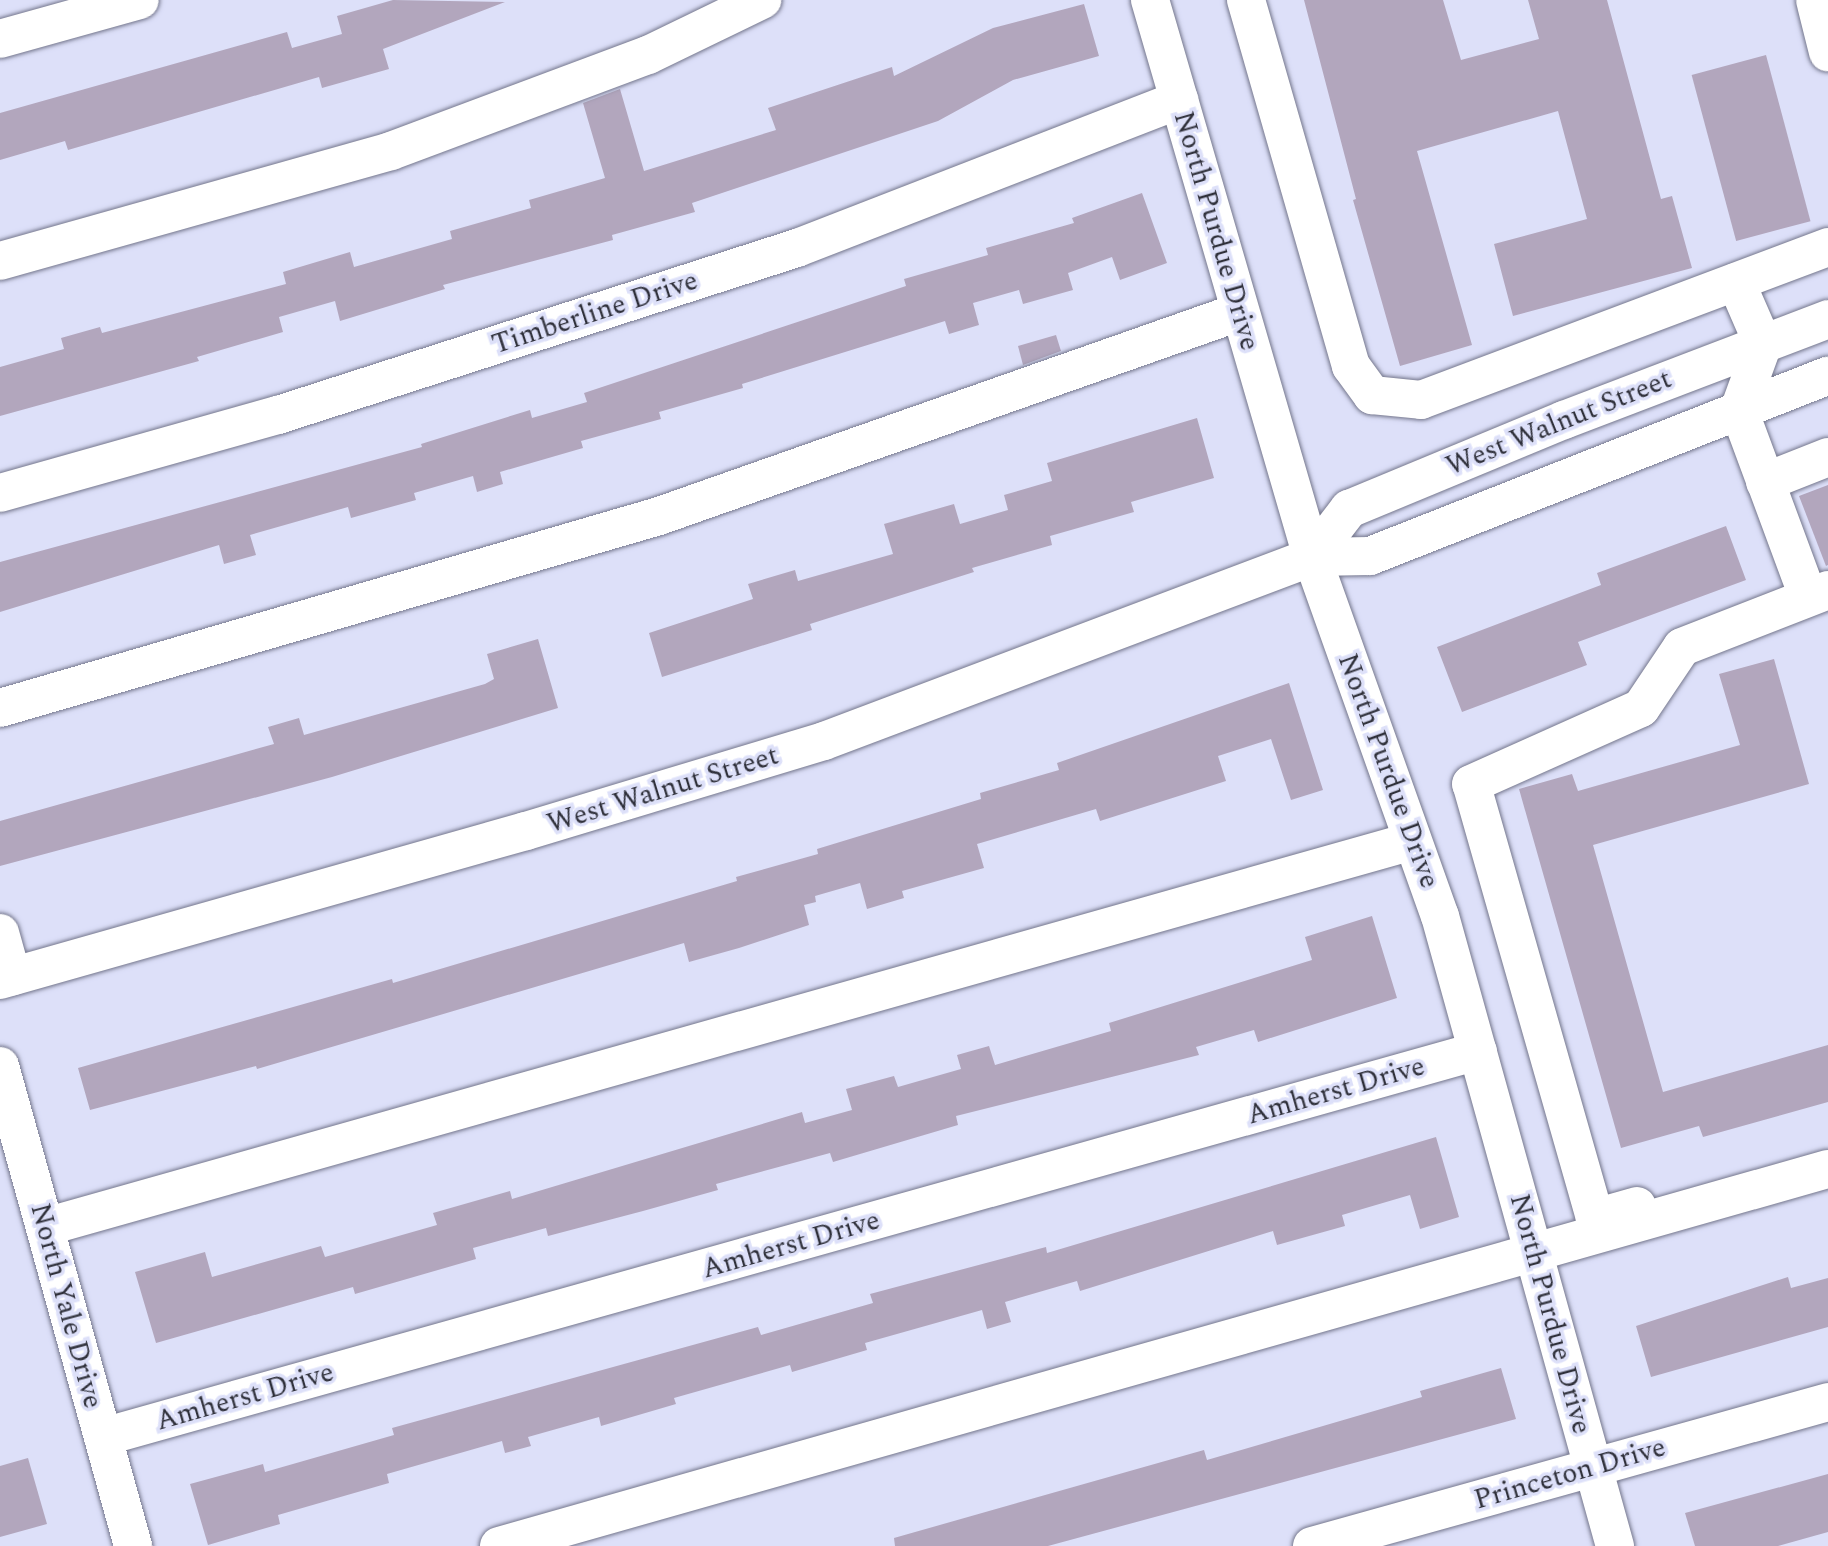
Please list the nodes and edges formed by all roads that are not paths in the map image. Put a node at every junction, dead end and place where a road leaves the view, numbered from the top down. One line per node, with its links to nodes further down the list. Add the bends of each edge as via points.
1 (140, 0): 6 (street)
2 (762, 0): 10 (street, via 648,55 391,151)
3 (1150, 0): 8 (street, North Purdue Drive)
4 (1246, 0): 11 (street, via 1351,366 1372,395 1421,400)
5 (1815, 0): 7 (street)
6 (0, 40)
7 (1828, 52)
8 (1179, 100): 12 (street, North Purdue Drive); 19 (street, Timberline Drive, via 797,248 278,415)
9 (1828, 247): 11 (street)
10 (0, 261)
11 (1737, 282): 14 (street)
12 (1239, 312): 20 (street, North Purdue Drive); 22 (street, via 659,516)
13 (1828, 319): 14 (street, West Walnut Street)
14 (1763, 344): 16 (street); 20 (street, West Walnut Street, via 1349,509)
15 (1828, 376): 16 (street, West Walnut Street)
16 (1739, 410): 18 (street); 20 (street, West Walnut Street, via 1370,556)
17 (1828, 457): 18 (street)
18 (1765, 482): 21 (street)
19 (0, 493)
20 (1312, 557): 23 (street, North Purdue Drive); 25 (street, West Walnut Street, via 824,741 526,831)
21 (1818, 593): 28 (street, via 1682,647 1641,708 1471,784 1595,1218)
22 (0, 708)
23 (1413, 841): 26 (street, North Purdue Drive, via 1440,916); 30 (street)
24 (0, 933): 25 (street)
25 (6, 978)
26 (1478, 1051): 31 (street, North Purdue Drive); 33 (street, Amherst Drive)
27 (0, 1066): 30 (street, North Yale Drive)
28 (1828, 1151)
29 (1828, 1169): 31 (street)
30 (44, 1227): 33 (street, North Yale Drive)
31 (1534, 1253): 34 (street, North Purdue Drive); 36 (street)
32 (1828, 1402): 34 (street, Princeton Drive)
33 (103, 1437): 35 (street, North Yale Drive)
34 (1592, 1468): 37 (street, Princeton Drive); 38 (street, North Purdue Drive)
35 (133, 1546)
36 (499, 1546)
37 (1312, 1546)
38 (1615, 1546)

